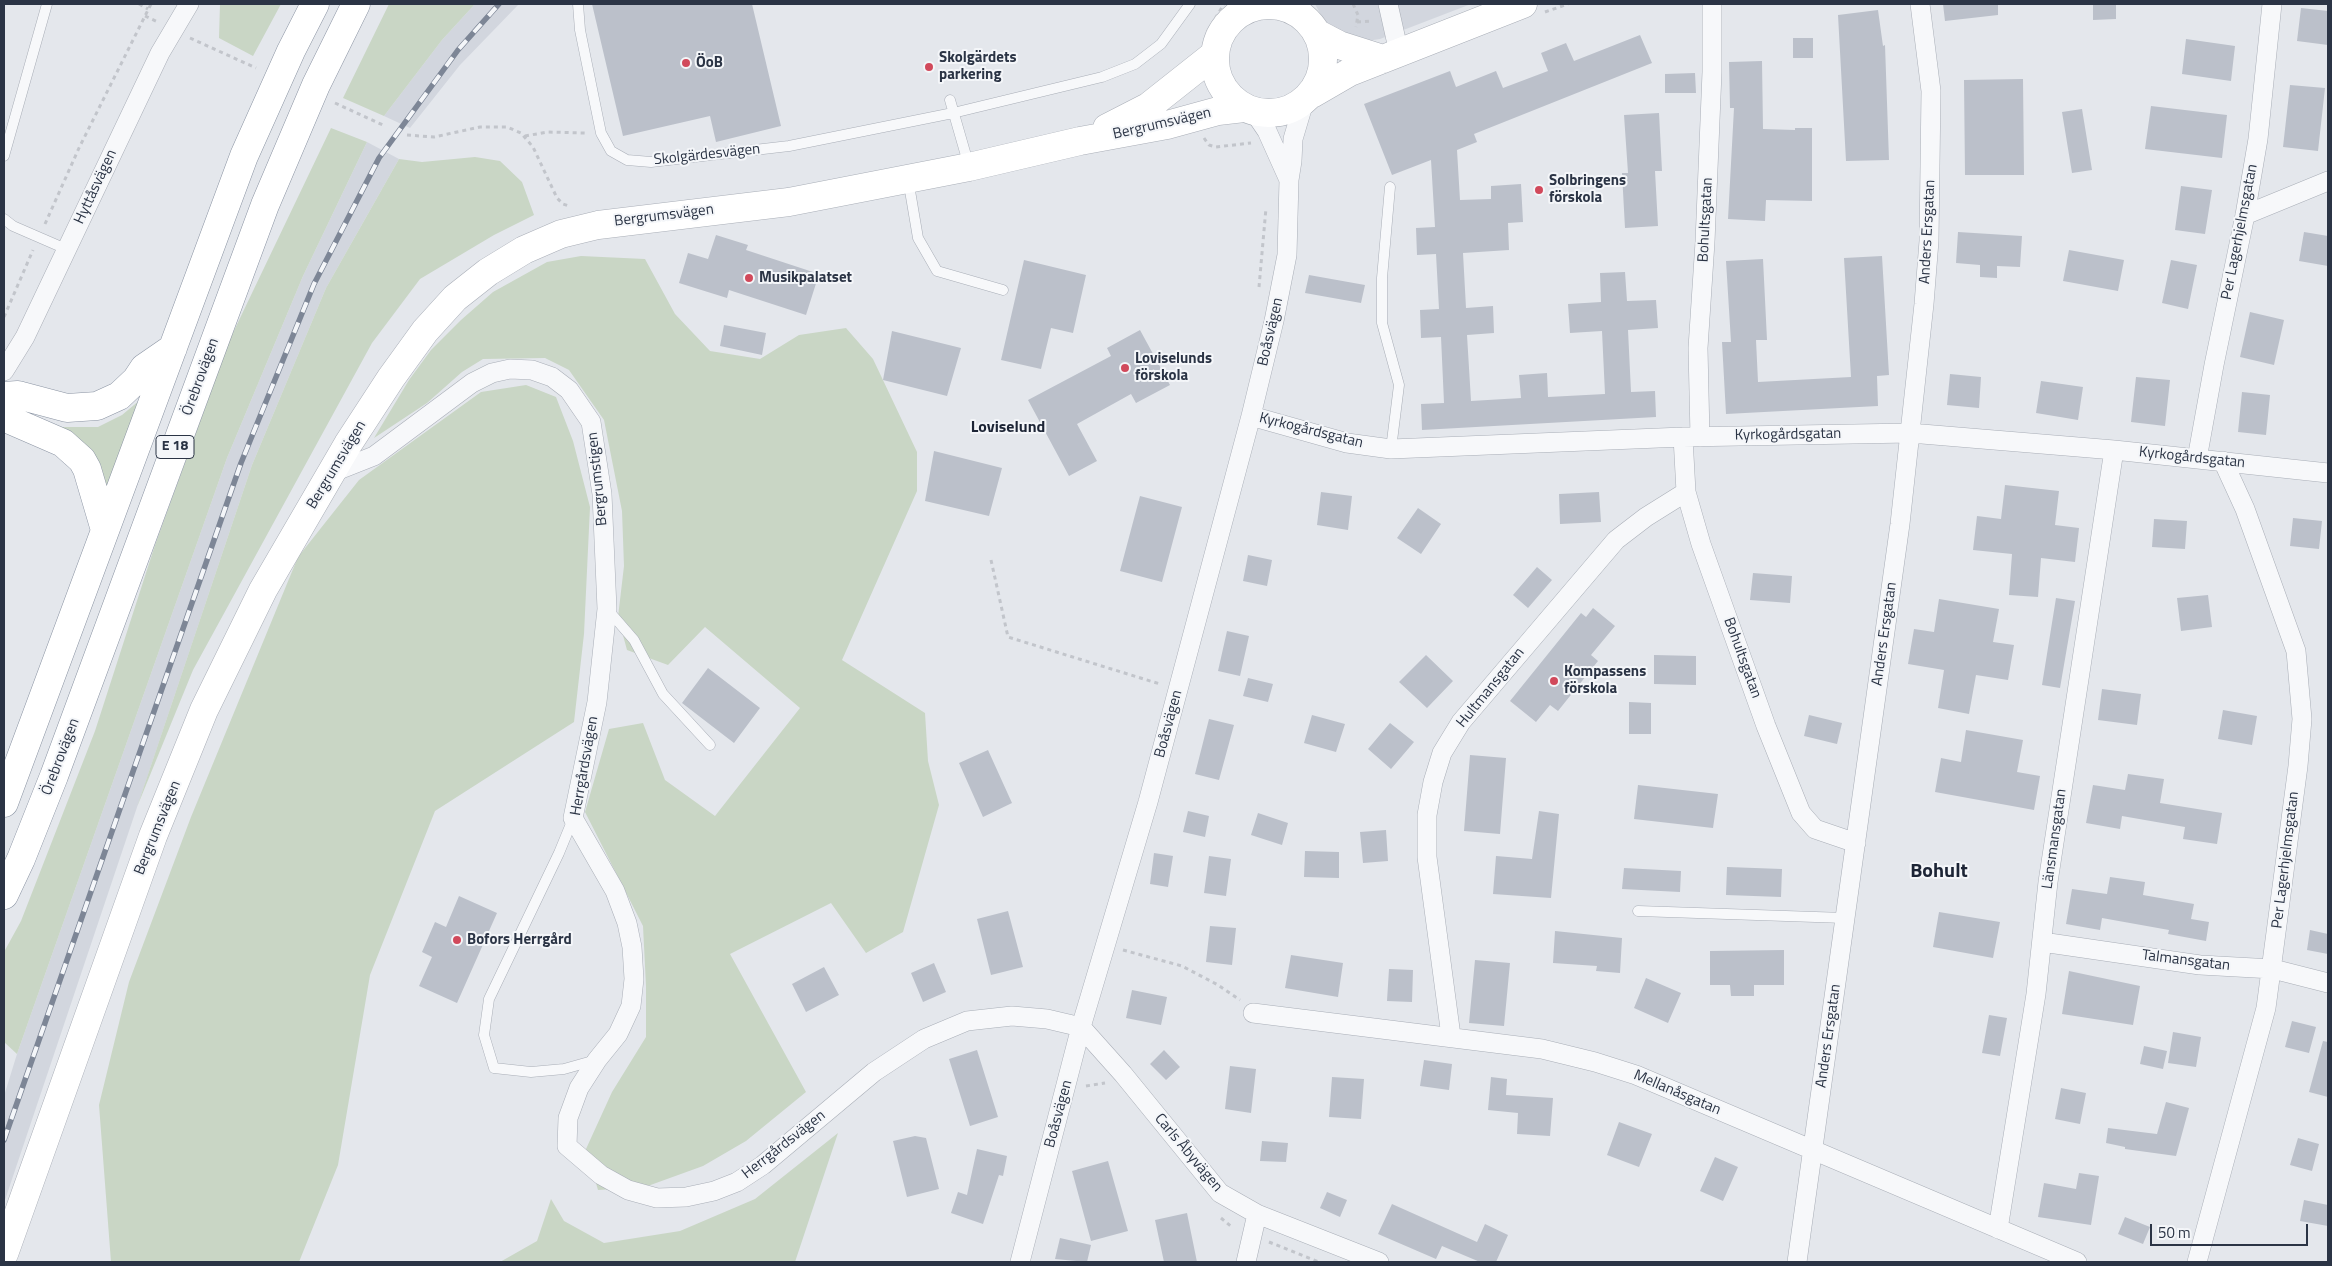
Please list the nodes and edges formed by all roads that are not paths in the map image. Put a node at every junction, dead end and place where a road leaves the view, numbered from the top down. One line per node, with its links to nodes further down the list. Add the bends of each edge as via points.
1 (47, 4): 21 (lane)
2 (189, 4): 29 (street, Hyttåsvägen, via 160,52)
3 (315, 4): 31 (main road, E 18, via 287,58 244,156)
4 (356, 4): 51 (main road, Örebrovägen / E 18, via 316,85 268,197 54,776)
5 (578, 4): 19 (lane, Skolgärdesvägen, via 580,30 601,133 611,150 627,160 651,162 789,146)
6 (1190, 4): 19 (lane, Skolgärdesvägen, via 1161,44 1135,64 1102,77)
7 (1388, 4): 15 (street)
8 (1524, 4): 15 (main road)
9 (1712, 4): 37 (street, Bohultsgatan, via 1708,166)
10 (1920, 4): 36 (street, Anders Ersgatan, via 1931,91 1929,241)
11 (2272, 4): 27 (street, Per Lagerhjelmsgatan, via 2258,139)
12 (1236, 7): 13 (main road, via 1285,7); 14 (main road, via 1221,34)
13 (1306, 18): 15 (main road, via 1339,45); 16 (main road, via 1323,49 1324,65 1318,85)
14 (1209, 46): 18 (main road, via 1221,86 1235,102); 20 (main road, Bergrumsvägen, via 1148,107)
15 (1391, 56): 16 (main road, via 1350,72)
16 (1308, 98): 18 (main road, via 1296,108 1279,113); 24 (street, Boåsvägen, via 1293,139)
17 (950, 100): 19 (lane)
18 (1249, 110): 20 (main road, Bergrumsvägen, via 1218,111 1167,126); 24 (street, Boåsvägen, via 1267,131)
19 (953, 112): 22 (lane)
20 (1080, 141): 22 (main road, Bergrumsvägen)
21 (4, 156)
22 (969, 167): 23 (main road, Bergrumsvägen)
23 (908, 178): 30 (lane, via 918,238 937,271); 43 (main road, Bergrumsvägen, via 790,202 598,225 561,234 524,250 455,298 425,331)
24 (1288, 180): 35 (street, Boåsvägen, via 1287,255)
25 (2328, 181): 27 (street)
26 (1390, 187): 38 (lane, via 1382,323 1399,385)
27 (2245, 216): 40 (street, Per Lagerhjelmsgatan)
28 (4, 219): 29 (lane)
29 (66, 249): 32 (street, Hyttåsvägen, via 25,336)
30 (1003, 290)
31 (172, 348): 33 (main road, via 144,368 119,396 97,406 67,408 18,395); 45 (main road, E 18)
32 (4, 371)
33 (4, 396)
34 (4, 413): 45 (main road, via 10,420 64,443 82,460)
35 (1251, 416): 38 (street, Kyrkogårdsgatan, via 1347,443); 58 (street, Boåsvägen, via 1148,802)
36 (1910, 433): 37 (street, Kyrkogårdsgatan); 39 (street, Kyrkogårdsgatan); 50 (street, Anders Ersgatan)
37 (1691, 437): 38 (street, Kyrkogårdsgatan); 44 (street, Bohultsgatan)
38 (1391, 449)
39 (2114, 450): 40 (street, Kyrkogårdsgatan); 54 (street, Länsmansgatan, via 2049,872)
40 (2197, 458): 41 (street, Kyrkogårdsgatan)
41 (2223, 461): 42 (street, Kyrkogårdsgatan); 55 (street, Per Lagerhjelmsgatan, via 2245,509 2283,611 2296,651 2300,687 2302,719 2298,766)
42 (2328, 472)
43 (331, 473): 46 (street, Bergrumstigen, via 374,456 472,383 492,373 510,369 532,370 552,377 569,390 591,422 602,494); 64 (main road, Bergrumsvägen, via 263,590 204,710 153,836)
44 (1686, 492): 50 (street, Bohultsgatan, via 1701,544 1766,726 1801,813 1815,829); 59 (street, Hultmansgatan, via 1616,540 1461,722 1442,753 1427,815 1427,857)
45 (105, 530): 48 (main road, E 18)
46 (607, 609): 47 (lane, via 634,640 663,694); 49 (street, Herrgårdsvägen, via 597,702)
47 (710, 745)
48 (4, 803)
49 (573, 818): 60 (street, Herrgårdsvägen, via 615,891 632,947 634,979 630,1006 618,1034); 60 (lane, via 560,853 489,999 484,1035 494,1068 531,1072 564,1069)
50 (1856, 843): 53 (street, Anders Ersgatan)
51 (4, 895)
52 (1638, 910): 53 (lane)
53 (1845, 918): 61 (street, Anders Ersgatan)
54 (2042, 942): 55 (street, Talmansgatan, via 2200,965); 63 (street, Länsmansgatan)
55 (2273, 969): 56 (street, Talmansgatan); 70 (street, Per Lagerhjelmsgatan, via 2266,1008)
56 (2328, 983)
57 (1253, 1014): 59 (street, Mellanåsgatan)
58 (1081, 1027): 60 (street, Herrgårdsvägen, via 1047,1019 1012,1016 967,1021 944,1029 874,1072 750,1173 714,1192 686,1197 657,1198 628,1190 601,1175 567,1146 568,1118 579,1088); 62 (street, Carls Åbyvägen, via 1220,1193); 65 (street, Boåsvägen)
59 (1451, 1036): 61 (street, Mellanåsgatan, via 1542,1049 1595,1062 1636,1075)
60 (596, 1060)
61 (1812, 1150): 63 (street, Mellanåsgatan); 68 (street, Anders Ersgatan)
62 (1256, 1214): 66 (street); 67 (street, Carls Åbyvägen)
63 (1998, 1229): 69 (street, Mellanåsgatan)
64 (4, 1254)
65 (1020, 1262)
66 (1246, 1262)
67 (1379, 1262)
68 (1796, 1262)
69 (2077, 1262)
70 (2197, 1262)

